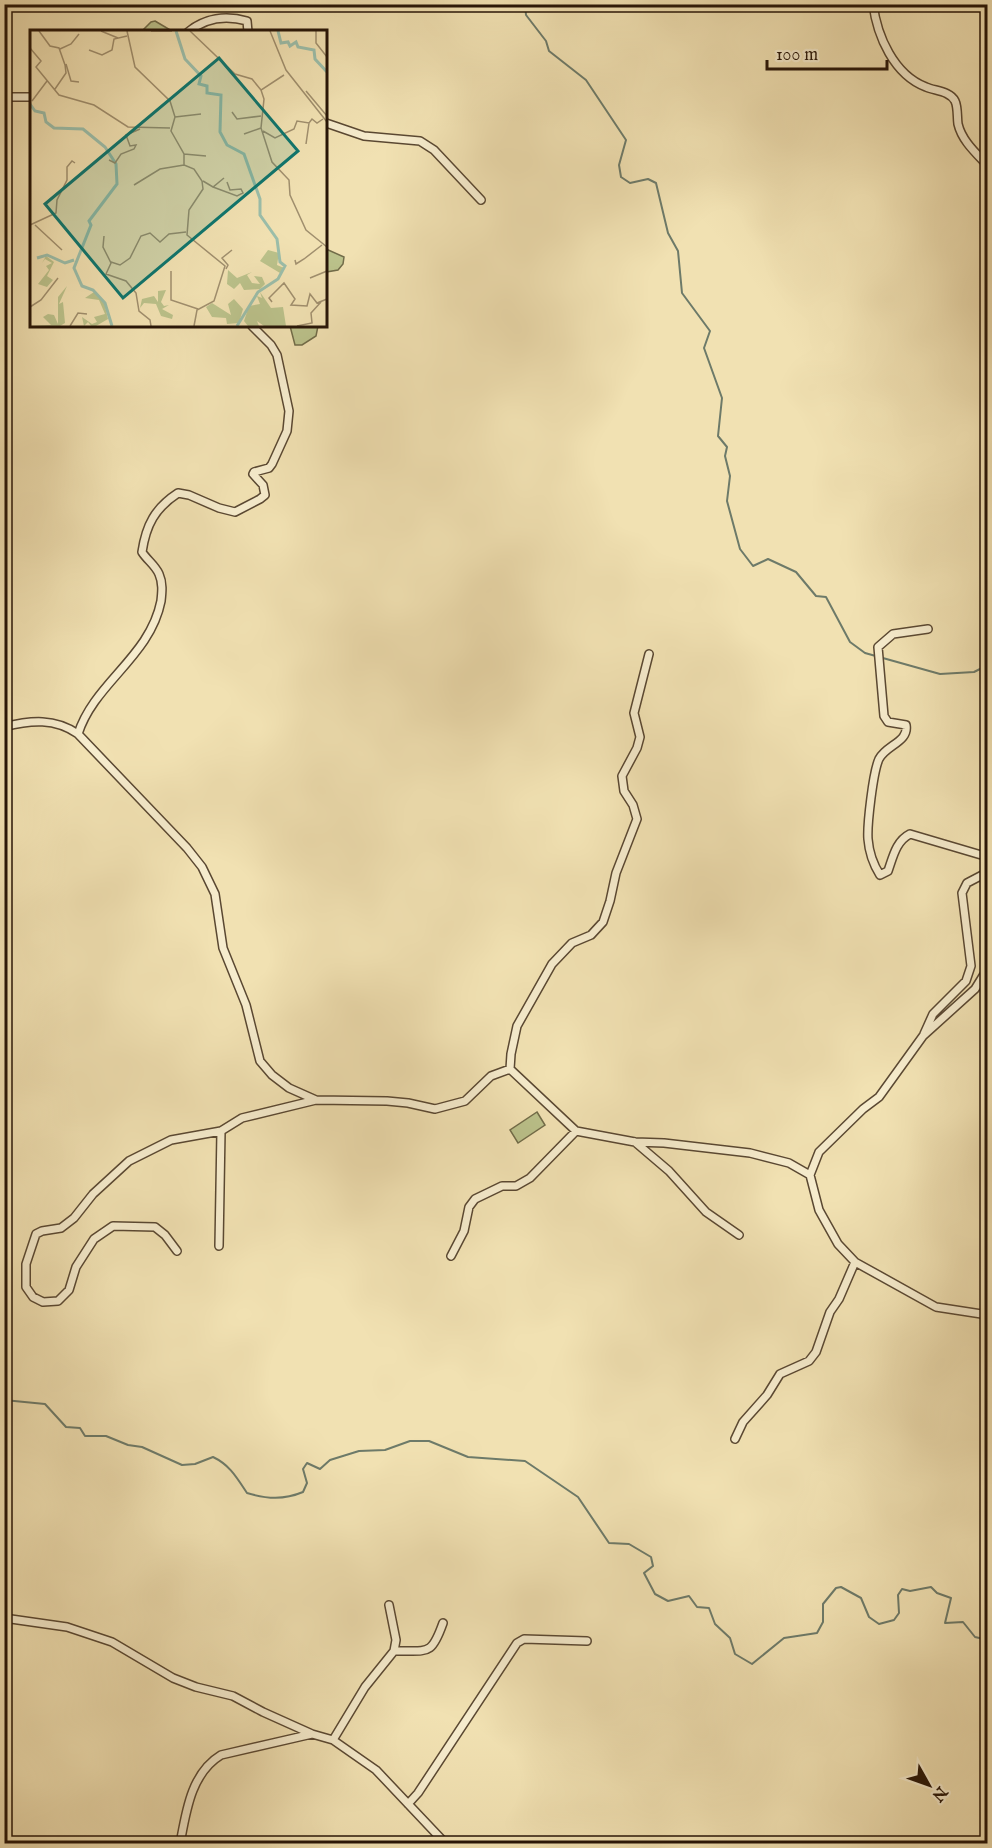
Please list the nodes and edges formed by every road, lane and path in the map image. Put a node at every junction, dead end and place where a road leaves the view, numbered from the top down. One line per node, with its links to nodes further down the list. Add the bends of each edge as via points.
1 (873, 4): 7 (street, via 875,26 891,56 910,78 954,100 959,127)
2 (191, 30): 3 (street, via 202,22 226,18 247,21)
3 (248, 30)
4 (4, 97): 5 (street)
5 (30, 97)
6 (327, 123): 8 (street, via 364,136 420,141 434,150)
7 (987, 166)
8 (481, 200)
9 (253, 327): 13 (street, via 277,356 289,411 287,431 272,464 253,474 264,485 265,495 235,512 178,493 152,517 141,552 160,576 163,590 158,617 135,656 83,719)
10 (928, 629): 14 (street, via 893,634 878,647 884,716 888,722 906,725 908,732 879,759 868,839 873,865 880,875 885,874 902,837 910,834)
11 (649, 654): 18 (street, via 634,713 640,737 622,776 637,819 616,873 603,922 591,935 572,942 552,964 517,1026)
12 (4, 727): 13 (street, via 43,721)
13 (78, 734): 19 (street, via 202,867 215,894 223,948 246,1005 260,1060 289,1088)
14 (987, 857)
15 (987, 873): 17 (street, via 966,883 962,893 971,966 966,981 933,1014)
16 (987, 968): 17 (street, via 975,989)
17 (923, 1036): 23 (street, via 879,1097 819,1152)
18 (510, 1069): 19 (street, via 492,1076 465,1101 435,1109 387,1101); 21 (street)
19 (316, 1100): 20 (street, via 242,1118)
20 (221, 1131): 25 (street); 26 (street, via 171,1140 129,1161 74,1218 61,1228 36,1234 26,1264 26,1287 33,1297 44,1302 58,1301 69,1290 76,1266 94,1239 113,1226 155,1227)
21 (576, 1131): 22 (street); 27 (street, via 530,1178 475,1199 468,1207 464,1231)
22 (635, 1143): 23 (street, via 750,1153 789,1163); 24 (street, via 669,1171 705,1212)
23 (810, 1175): 28 (street, via 819,1210 838,1244)
24 (739, 1235)
25 (219, 1246)
26 (177, 1251)
27 (451, 1256)
28 (855, 1262): 29 (street, via 936,1307); 30 (street, via 830,1312 816,1352 809,1361 780,1374 743,1422)
29 (987, 1316)
30 (735, 1439)
31 (389, 1605): 35 (street, via 396,1640)
32 (4, 1618): 36 (street, via 67,1627 112,1642 172,1678 233,1696)
33 (444, 1623): 35 (street, via 432,1648)
34 (587, 1641): 38 (street, via 524,1639 517,1643)
35 (394, 1651): 37 (street, via 365,1687)
36 (312, 1734): 37 (street); 39 (street, via 220,1755 209,1762 193,1790)
37 (333, 1740): 38 (street, via 376,1770)
38 (408, 1804): 40 (street)
39 (180, 1844)
40 (446, 1844)

